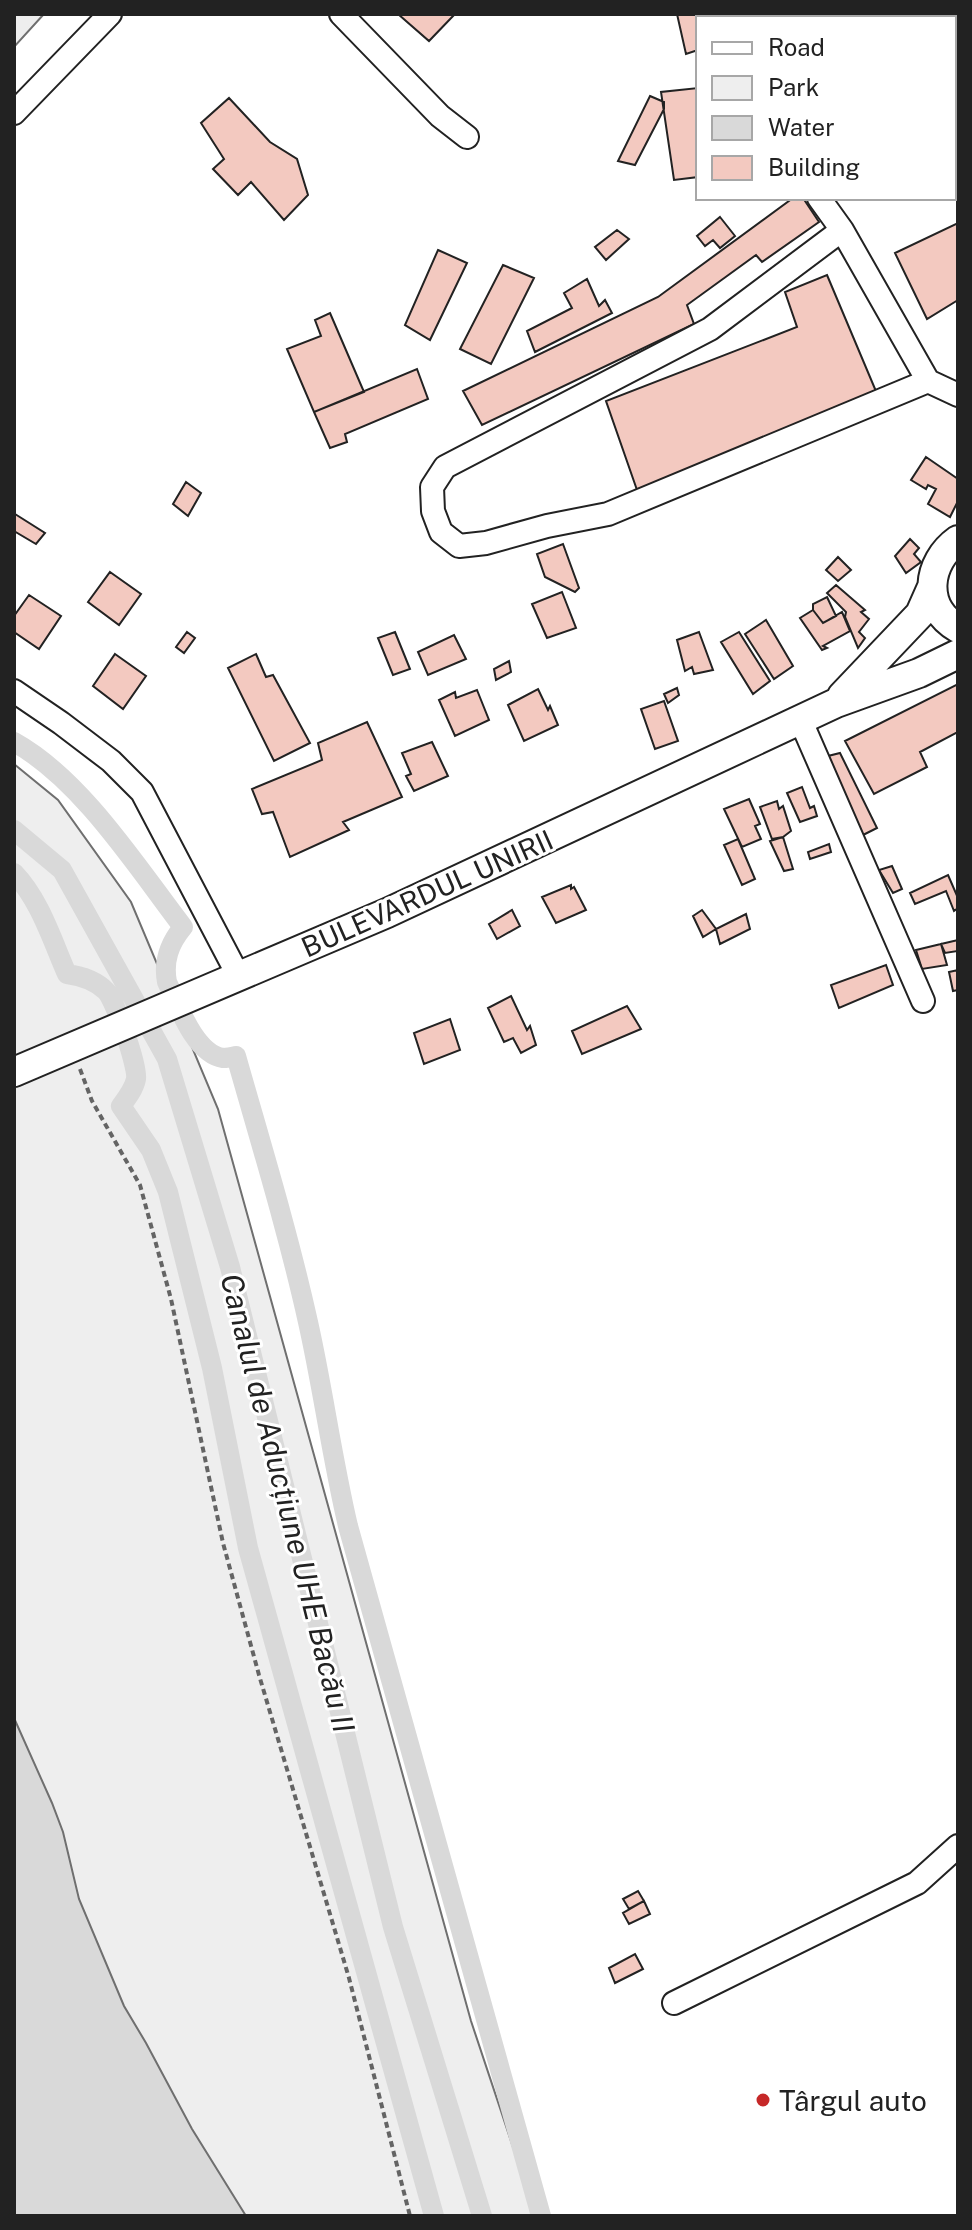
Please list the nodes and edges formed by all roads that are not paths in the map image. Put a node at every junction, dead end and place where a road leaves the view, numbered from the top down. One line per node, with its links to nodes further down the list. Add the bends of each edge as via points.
1 (110, 14): 3 (street)
2 (341, 14): 4 (street)
3 (14, 113)
4 (467, 137)
5 (820, 200): 6 (street)
6 (842, 230): 7 (street); 7 (street, via 710,329 445,467 432,487 441,532 459,546 608,514)
7 (928, 381): 8 (street)
8 (958, 395)
9 (958, 540): 10 (main road, BULEVARDUL UNIRII, via 939,559)
10 (932, 587): 11 (main road, via 942,615); 14 (main road, BULEVARDUL UNIRII, via 920,614)
11 (958, 628)
12 (958, 654): 14 (main road, BULEVARDUL UNIRII)
13 (14, 691): 16 (street, via 111,761 142,792)
14 (836, 703): 15 (main road, BULEVARDUL UNIRII)
15 (800, 719): 16 (main road, BULEVARDUL UNIRII); 17 (street)
16 (239, 977): 18 (main road, BULEVARDUL UNIRII)
17 (923, 1001)
18 (14, 1072)
19 (958, 1846): 20 (street, via 917,1883)
20 (674, 2003)

